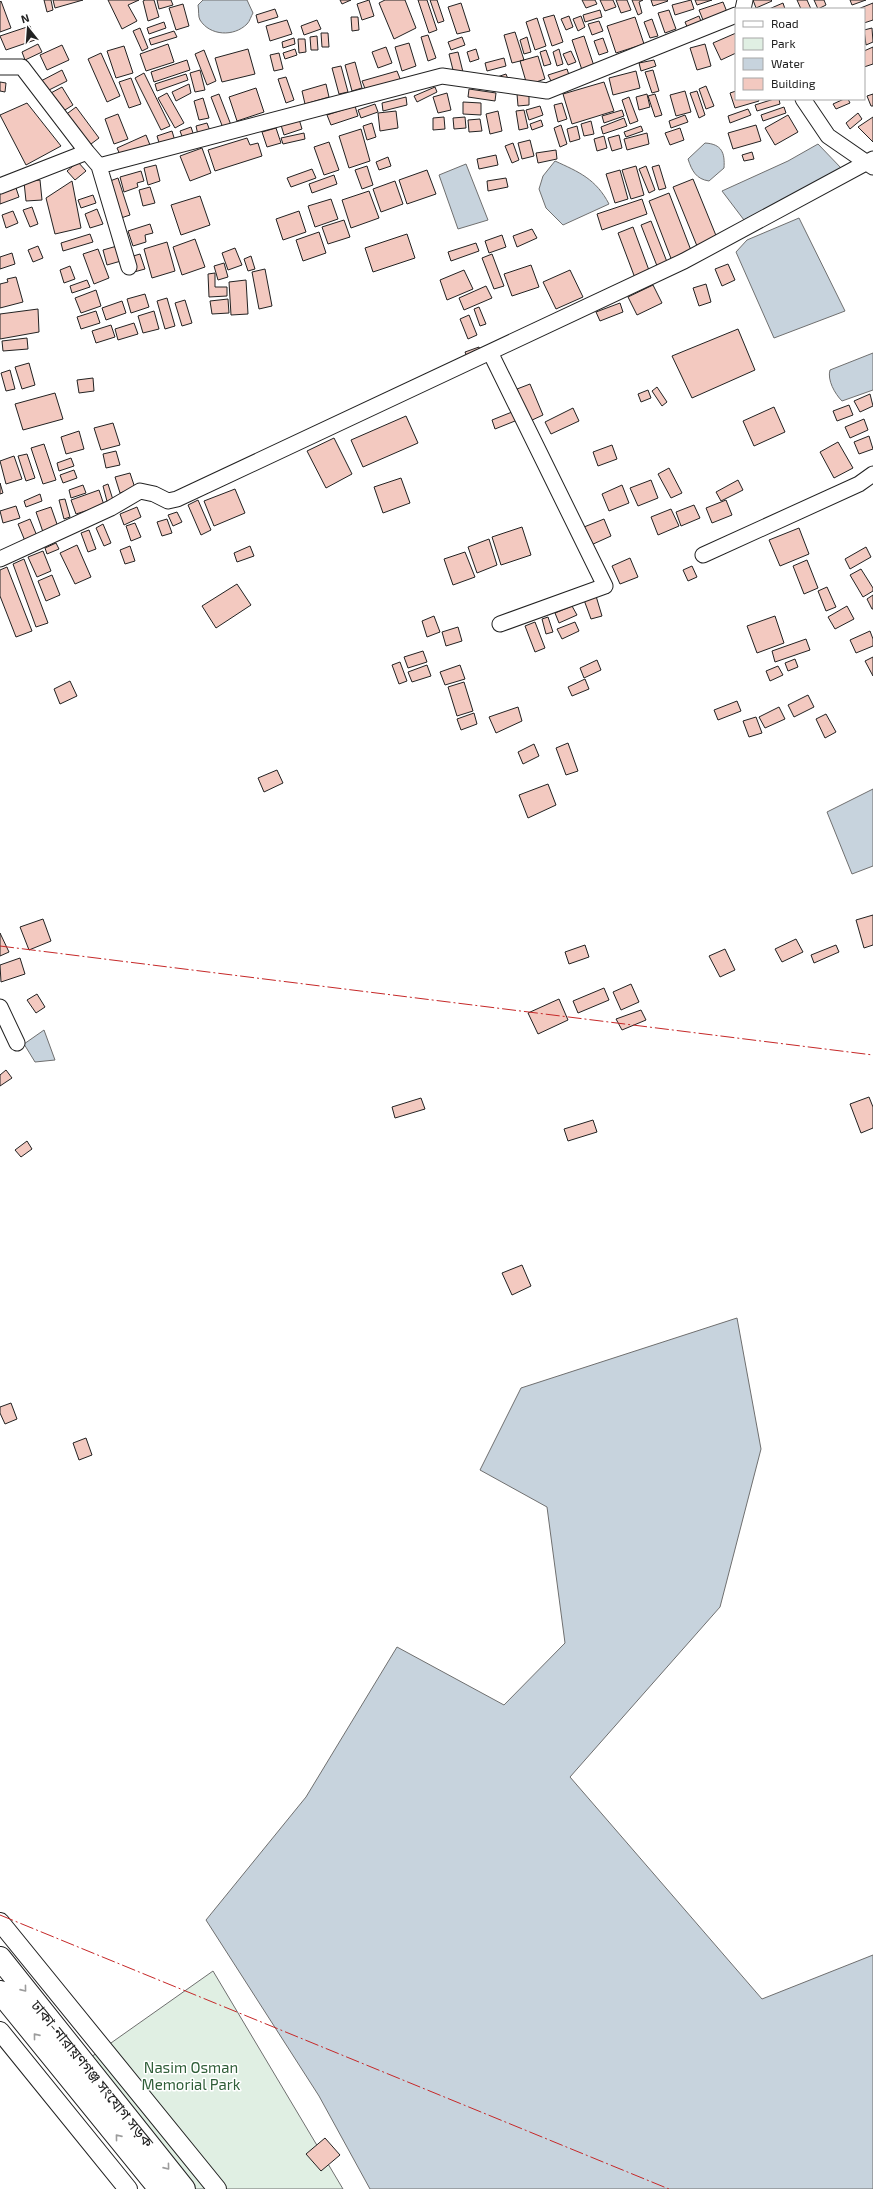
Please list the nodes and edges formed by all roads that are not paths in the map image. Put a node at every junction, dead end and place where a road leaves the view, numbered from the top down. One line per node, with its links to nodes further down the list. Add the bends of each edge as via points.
1 (735, 15): 6 (street, via 547,91 442,76)
2 (0, 67): 4 (street, via 22,67)
3 (804, 100): 5 (street, via 828,136 840,146)
4 (87, 152): 6 (street); 7 (street)
5 (871, 163): 9 (street, via 684,262)
6 (99, 166): 8 (street)
7 (0, 186)
8 (130, 267)
9 (491, 354): 12 (street, via 177,499 168,501 140,491 111,508); 13 (street, via 605,586)
10 (873, 474): 11 (street, via 859,484)
11 (703, 555)
12 (0, 559)
13 (500, 624)
14 (0, 1007): 15 (street)
15 (17, 1042)
16 (0, 1922): 23 (street)
17 (0, 1958): 22 (main road, ঢাকা-নারায়ণগঞ্জ সংযোগ সড়ক, one-way to 22)
18 (0, 1992): 21 (main road, ঢাকা-নারায়ণগঞ্জ সংযোগ সড়ক, one-way to 18)
19 (0, 2031): 20 (street)
20 (128, 2189)
21 (160, 2189)
22 (184, 2189)
23 (217, 2189)

